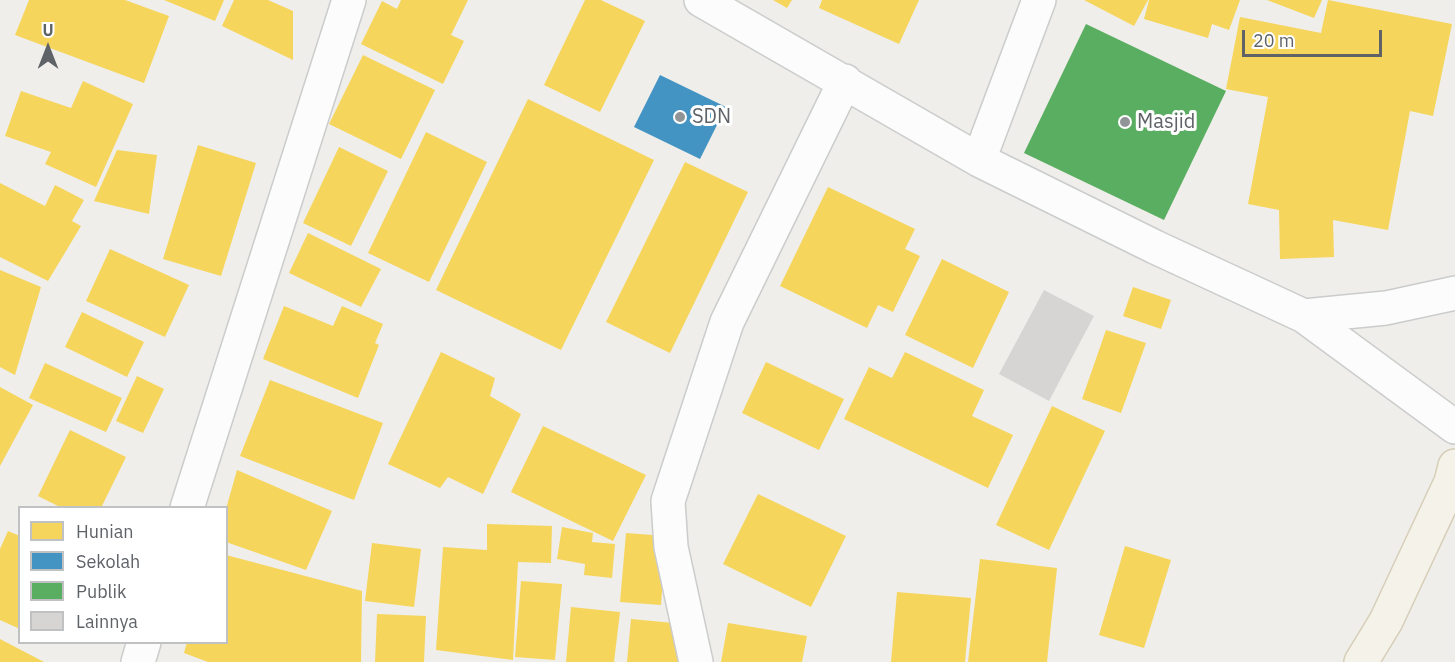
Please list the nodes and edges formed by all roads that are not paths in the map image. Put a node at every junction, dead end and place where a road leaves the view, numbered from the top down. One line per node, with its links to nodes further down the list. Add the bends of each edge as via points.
1 (349, 0): 10 (street)
2 (701, 0): 4 (street)
3 (1039, 0): 5 (street)
4 (845, 81): 5 (street); 13 (street, via 727,322 668,501 671,548)
5 (979, 160): 7 (street)
6 (1455, 293): 7 (street, via 1386,308)
7 (1304, 315): 8 (street)
8 (1455, 427)
9 (1454, 478): 14 (main road, via 1386,621)
10 (187, 506)
11 (143, 644): 12 (street)
12 (138, 662)
13 (696, 662)
14 (1361, 662)

